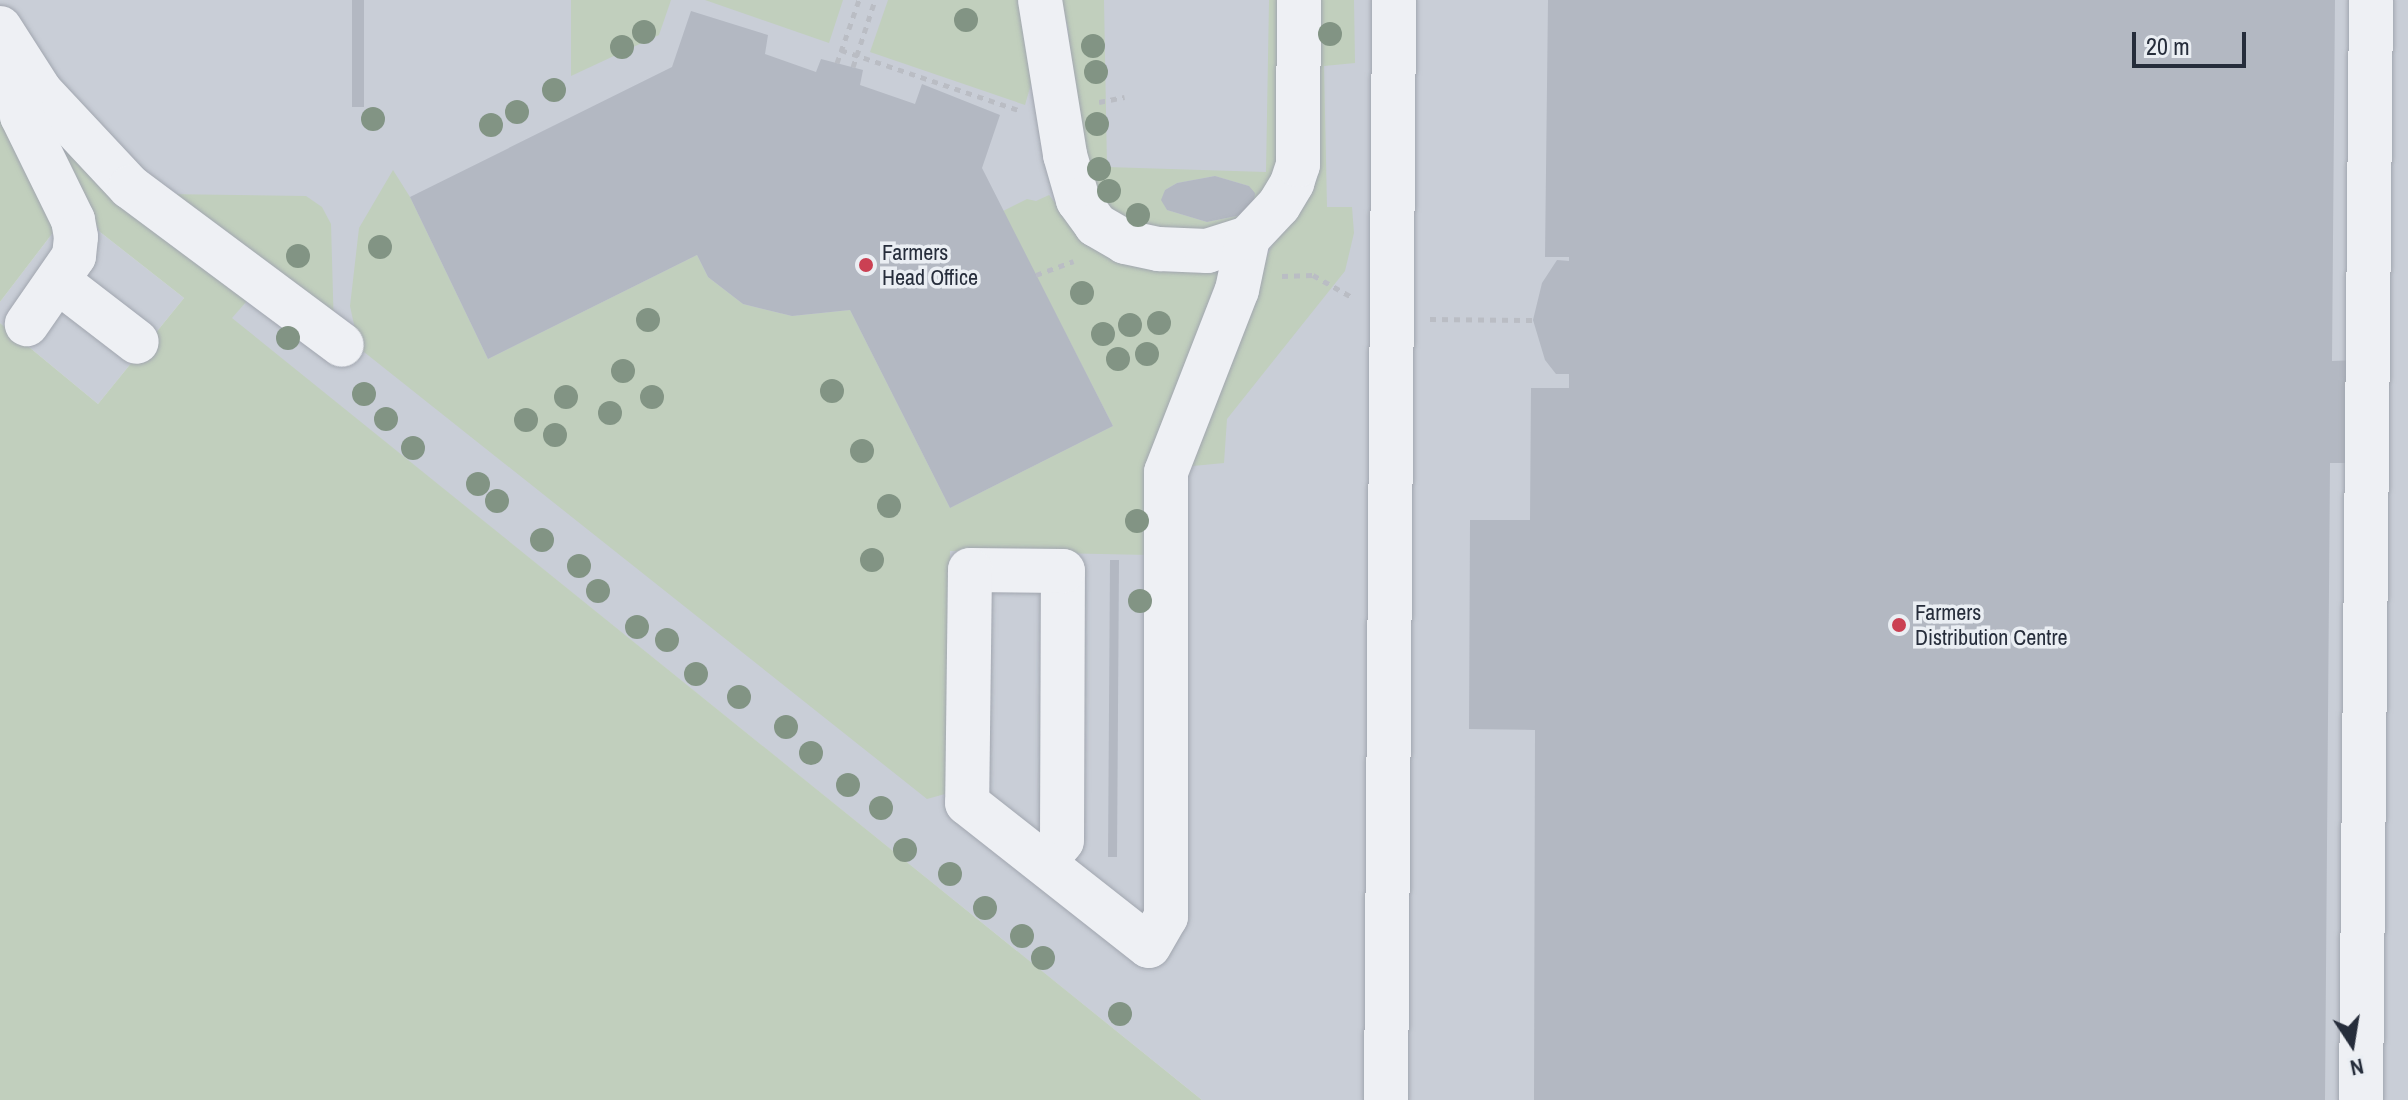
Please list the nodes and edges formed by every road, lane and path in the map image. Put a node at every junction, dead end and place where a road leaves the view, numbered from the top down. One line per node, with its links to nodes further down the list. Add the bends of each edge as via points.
1 (859, 0): 8 (path)
2 (875, 0): 9 (path)
3 (1040, 0): 13 (lane)
4 (1299, 0): 14 (lane, via 1298,165 1279,205)
5 (1394, 0): 20 (lane)
6 (2371, 0): 21 (lane)
7 (6, 41): 15 (lane, via 22,116 73,220 74,256); 18 (lane, via 41,92 130,187)
8 (841, 50): 9 (path); 10 (path)
9 (857, 56): 11 (path); 13 (path, via 1025,112)
10 (837, 63)
11 (853, 67)
12 (1125, 97): 13 (path)
13 (1058, 108): 14 (lane, via 1078,200 1096,225 1125,242 1159,249 1207,251)
14 (1248, 238): 19 (lane, via 1237,290 1166,472 1166,917 1149,946)
15 (59, 282): 16 (lane); 17 (lane)
16 (27, 324)
17 (137, 342)
18 (342, 345)
19 (1044, 863): 19 (lane, via 1062,841 1063,571 970,570 967,803)
20 (1386, 1100)
21 (2361, 1100)

